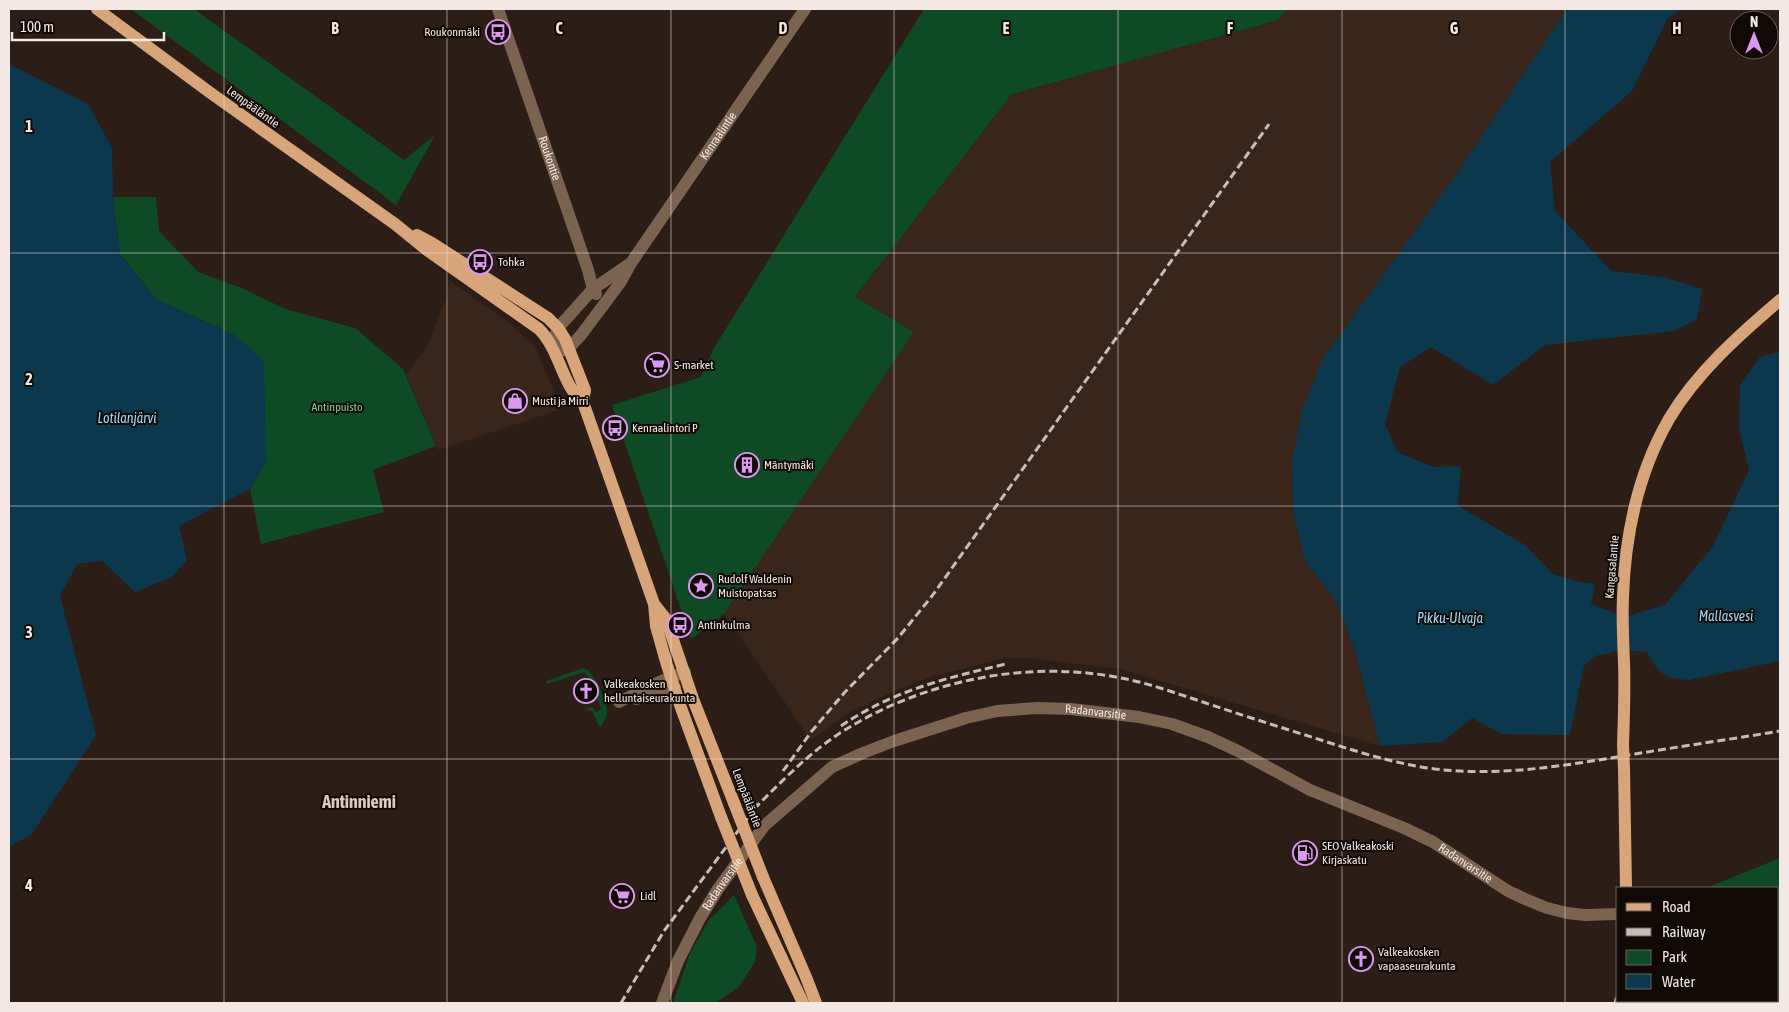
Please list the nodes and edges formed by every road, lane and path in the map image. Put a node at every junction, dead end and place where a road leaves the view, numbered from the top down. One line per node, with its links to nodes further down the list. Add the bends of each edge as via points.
1 (97, 9): 4 (main road, Lempääläntie)
2 (498, 9): 6 (street, Roukontie)
3 (805, 9): 5 (street, Kenraalintie)
4 (395, 224): 9 (main road, Lempääläntie, via 432,243 548,318); 11 (main road, Lempääläntie, via 539,329)
5 (631, 263): 6 (street, Kenraalintie); 8 (street, Kenraalintie)
6 (592, 289): 8 (street, Roukontie); 9 (street, Kenraalintie)
7 (1780, 300): 16 (main road, Kangasalantie, bridge, via 1752,323 1697,379 1669,419 1648,466 1631,519 1622,599)
8 (604, 303): 10 (street, Kenraalintie)
9 (558, 328): 10 (main road, Lempääläntie); 11 (street, via 554,341)
10 (569, 348): 11 (street); 12 (main road, Lempääläntie, via 585,390)
11 (556, 353): 12 (main road, Lempääläntie, via 574,394)
12 (583, 402): 13 (main road, Lempääläntie)
13 (654, 604): 14 (main road, Lempääläntie, via 666,619); 15 (main road, Lempääläntie, via 656,626)
14 (685, 672): 15 (street); 20 (main road, Lempääläntie, bridge, via 763,877)
15 (673, 682): 19 (main road, Lempääläntie, bridge, via 752,895)
16 (1626, 887)
17 (1616, 914): 18 (street, Radanvarsitie, via 1567,913 1525,899 1434,842 1310,790 1240,752 1172,724 1071,709 997,711 966,718 863,753 832,767 770,820 700,918 678,961)
18 (662, 1003)
19 (803, 1003)
20 (816, 1003)

